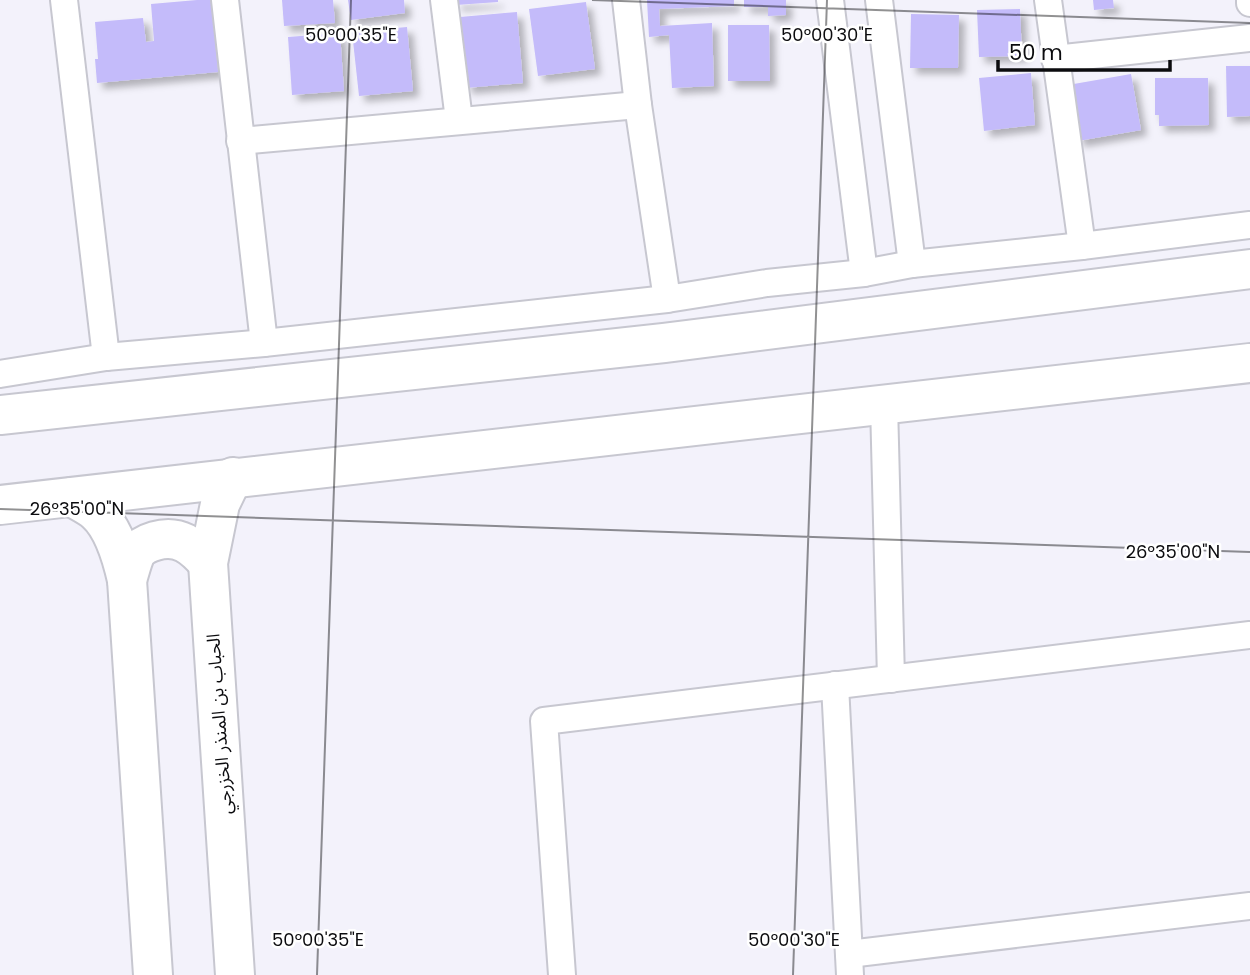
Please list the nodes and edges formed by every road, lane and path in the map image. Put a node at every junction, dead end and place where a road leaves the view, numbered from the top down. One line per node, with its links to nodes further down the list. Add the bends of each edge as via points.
1 (64, 0): 20 (street)
2 (225, 0): 12 (street)
3 (444, 0): 11 (street)
4 (626, 0): 10 (street)
5 (831, 0): 17 (street)
6 (879, 0): 15 (street)
7 (1048, 0): 9 (street)
8 (1250, 38): 9 (street)
9 (1055, 59): 14 (street)
10 (638, 105): 11 (street); 18 (street)
11 (459, 120): 12 (street)
12 (240, 141): 19 (street)
13 (1250, 225): 14 (street)
14 (1082, 246): 15 (street)
15 (912, 264): 17 (street)
16 (1250, 269): 24 (main road, via 664,343)
17 (864, 273): 18 (street)
18 (667, 299): 19 (street)
19 (264, 343): 20 (street)
20 (106, 358): 22 (street)
21 (1250, 363): 23 (main road)
22 (0, 374)
23 (884, 404): 25 (main road); 31 (street)
24 (0, 415)
25 (233, 477): 26 (main road); 28 (main road, الحباب بن المنذر الخزرجي, via 219,504)
26 (72, 497): 27 (main road); 29 (main road, via 97,513 111,533)
27 (0, 505)
28 (208, 563): 29 (main road, via 193,547 165,538 137,550); 36 (main road, الحباب بن المنذر الخزرجي)
29 (127, 580): 35 (main road)
30 (1250, 635): 31 (street)
31 (891, 679): 32 (street)
32 (835, 685): 34 (street); 37 (street, via 544,721)
33 (1250, 906): 34 (street)
34 (850, 964)
35 (153, 975)
36 (235, 975)
37 (562, 975)

